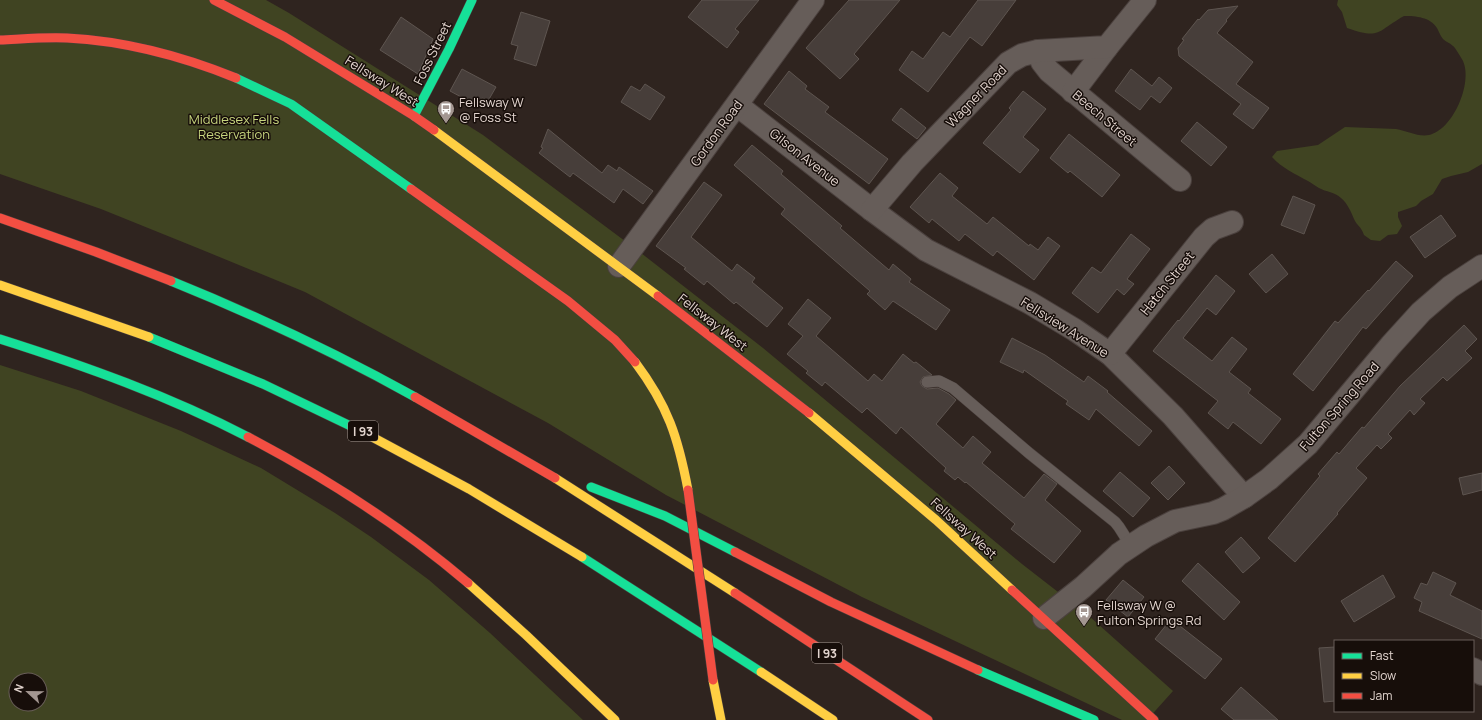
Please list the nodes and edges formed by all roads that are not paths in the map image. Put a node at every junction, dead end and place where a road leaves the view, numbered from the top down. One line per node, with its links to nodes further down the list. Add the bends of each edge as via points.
1 (214, 0): 10 (main road, Fellsway West, via 285,37)
2 (472, 0): 10 (main road, Foss Street)
3 (813, 0): 9 (street, Gordon Road)
4 (1144, 0): 6 (street)
5 (0, 40): 26 (main road, bridge, via 76,39 144,49 207,66 256,85 291,104 568,301 618,343 642,370 660,399 668,414 684,462 713,680)
6 (1107, 47): 7 (street, Wagner Road); 8 (street)
7 (1038, 51): 8 (street, Beech Street, via 1049,71); 12 (street, Wagner Road, via 1022,55 1008,63 912,163)
8 (1073, 92): 11 (street, Beech Street)
9 (737, 105): 12 (street, Gilson Avenue); 15 (street, Gordon Road)
10 (414, 116): 15 (main road, Fellsway West)
11 (1180, 180)
12 (872, 210): 19 (street, Fellsview Avenue, via 926,250 1030,303)
13 (0, 218): 21 (main road, I 93, via 127,263 255,317 376,376)
14 (1232, 222): 19 (street, Hatch Street, via 1213,229 1204,237)
15 (619, 266): 24 (main road, Fellsway West, via 788,396 936,520)
16 (1482, 266): 22 (street, Fulton Spring Road, via 1450,286 1421,312 1308,444 1269,479)
17 (0, 286): 27 (main road, I 93, via 107,321 177,348 295,398 401,451 584,558)
18 (0, 339): 25 (main road, via 152,393 270,448 326,480 434,555 513,624)
19 (1110, 354): 22 (street, Fellsview Avenue, via 1172,416)
20 (927, 382): 23 (lane, via 939,381 953,388 1115,522)
21 (533, 464): 28 (main road, I 93, via 667,547); 29 (main road, via 665,516 838,606)
22 (1244, 497): 23 (street, Fulton Spring Road, via 1214,513 1175,521)
23 (1131, 546): 24 (street, Fulton Spring Road)
24 (1044, 618): 30 (main road, Fellsway West)
25 (615, 720)
26 (721, 720)
27 (833, 720)
28 (928, 720)
29 (1094, 720)
30 (1154, 720)

